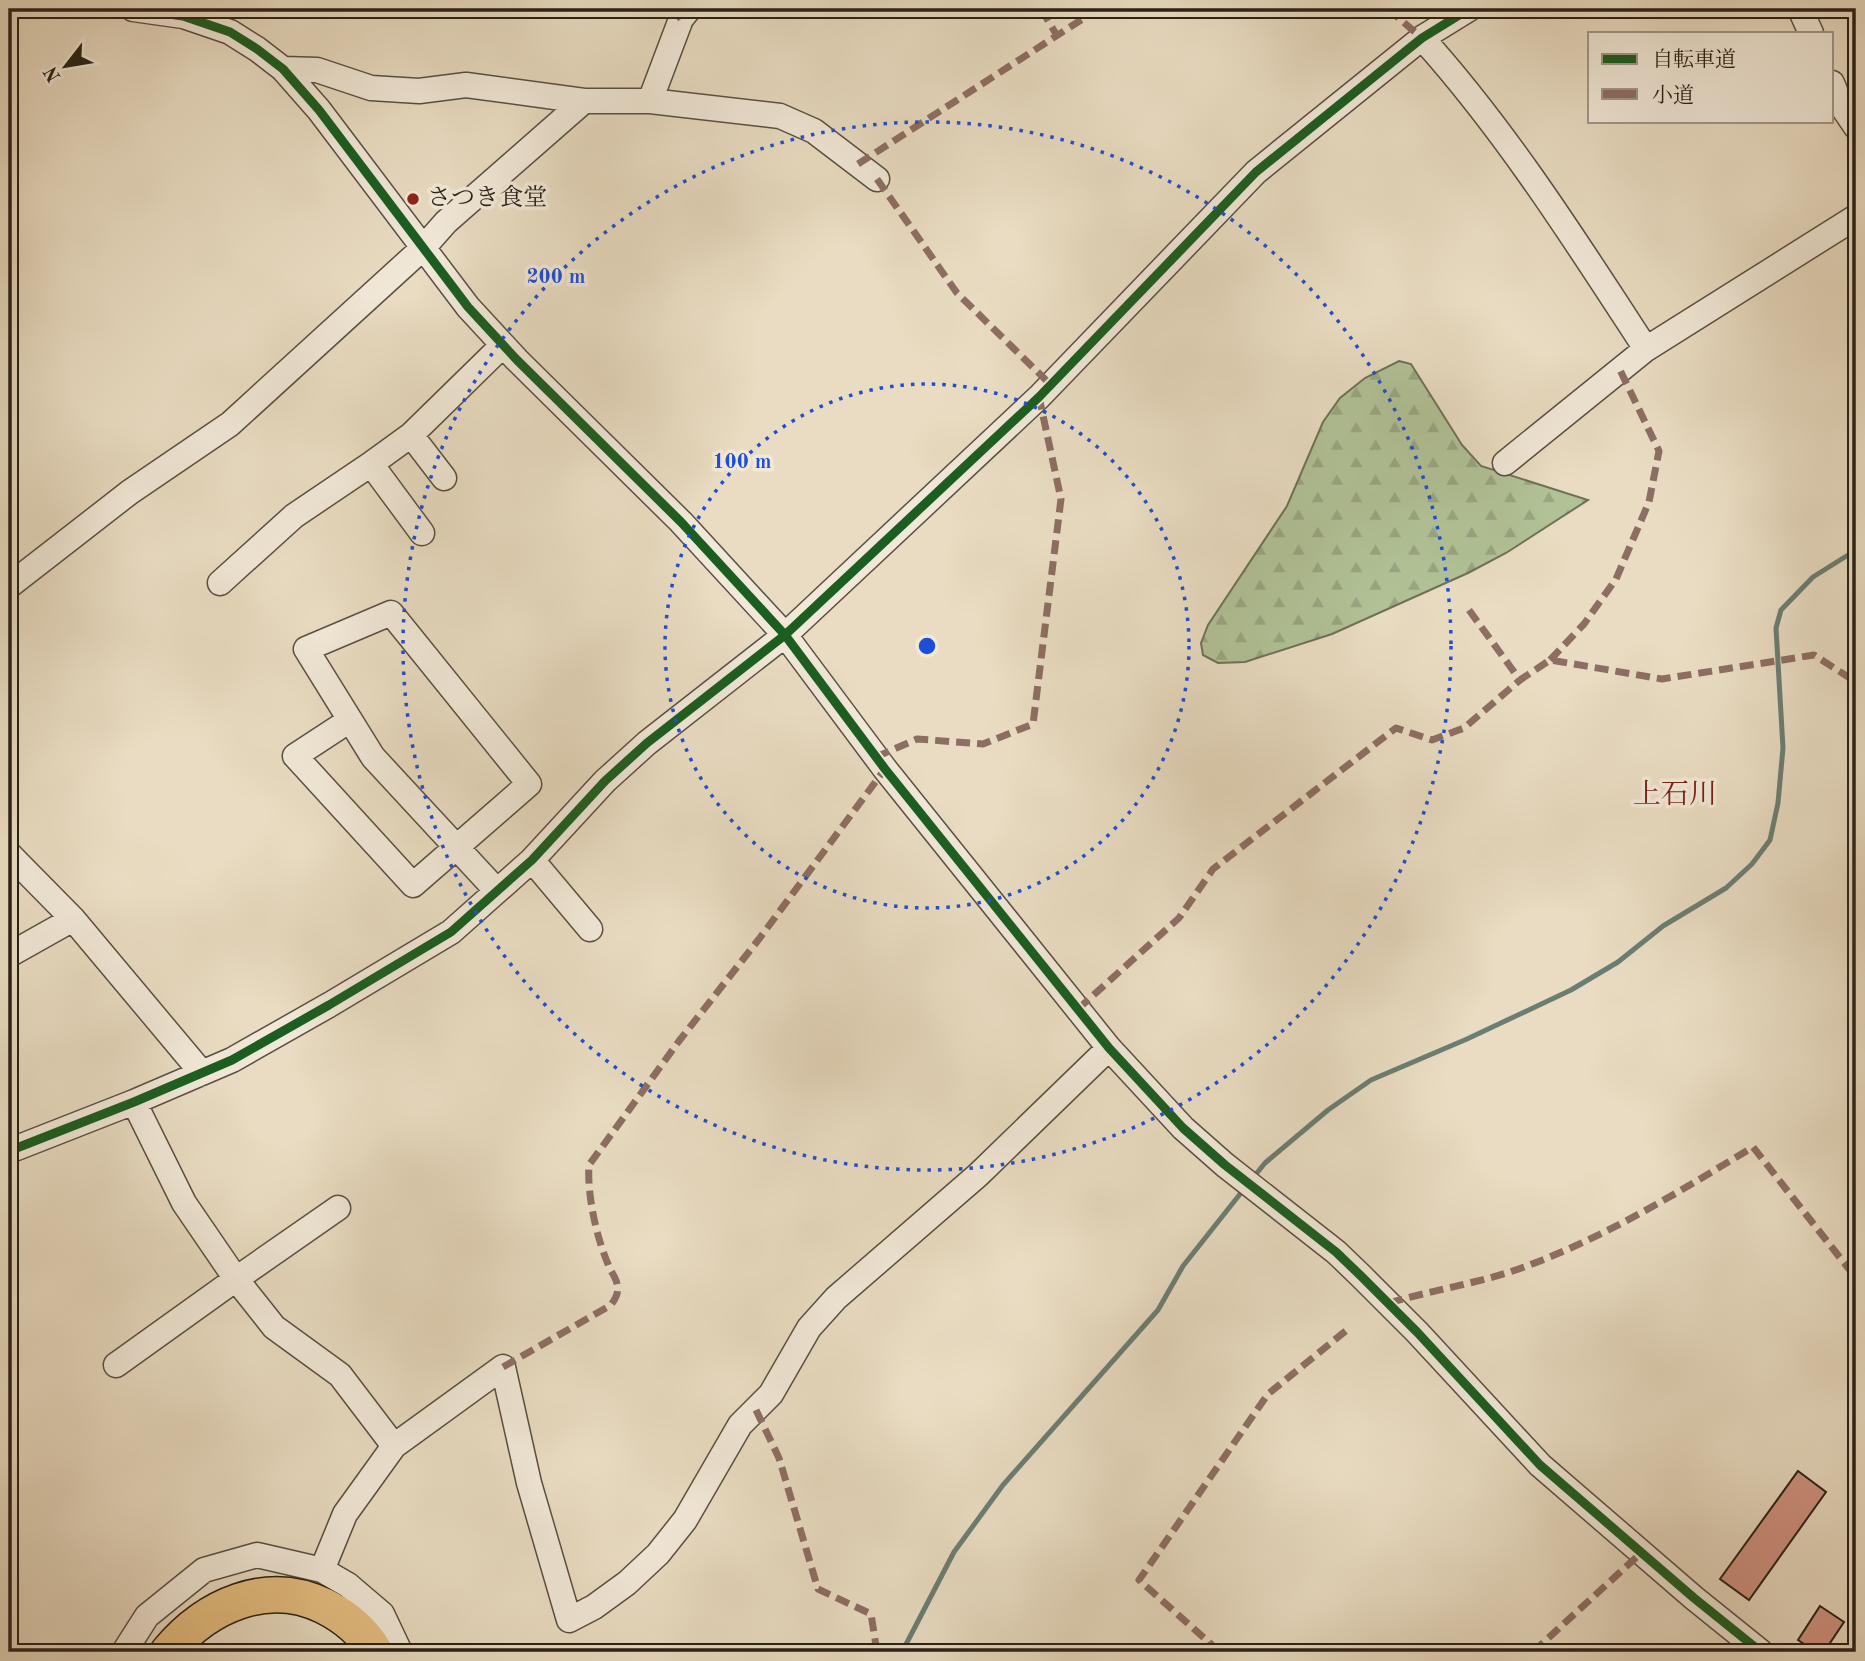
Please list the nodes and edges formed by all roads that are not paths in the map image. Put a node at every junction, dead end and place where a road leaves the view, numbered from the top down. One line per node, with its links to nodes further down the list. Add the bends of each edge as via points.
1 (133, 9): 7 (street, via 183,16 230,32)
2 (689, 9): 10 (street)
3 (1469, 9): 6 (street)
4 (1800, 9): 5 (street)
5 (1811, 32)
6 (1422, 38): 16 (street, via 1459,78 1577,242); 24 (street, via 1256,172 1051,385)
7 (283, 69): 9 (street, via 317,70 371,88 419,91 466,85); 14 (street)
8 (1834, 88): 11 (street)
9 (584, 101): 10 (street); 14 (street, via 446,222)
10 (650, 101): 12 (street, via 780,116 814,131)
11 (1856, 127)
12 (877, 179)
13 (1856, 217): 16 (street)
14 (423, 248): 15 (street); 23 (street, via 230,424 130,492)
15 (503, 345): 17 (street); 24 (street, via 681,522)
16 (1646, 349): 19 (street)
17 (411, 435): 18 (street); 20 (street)
18 (374, 461): 21 (street, via 371,464); 22 (street, via 294,516)
19 (1505, 463)
20 (444, 478)
21 (422, 533)
22 (220, 583)
23 (9, 586)
24 (785, 635): 28 (street, via 647,743); 33 (street, via 885,769)
25 (350, 720): 26 (street, via 373,757); 26 (street, via 295,756 413,885); 26 (street, via 306,649 391,613 529,784)
26 (457, 847): 29 (street)
27 (9, 854): 30 (street)
28 (532, 860): 29 (street); 31 (street)
29 (497, 891): 34 (street, via 451,932)
30 (73, 919): 32 (street); 34 (street)
31 (590, 929)
32 (9, 955)
33 (1109, 1048): 40 (street, via 978,1175 836,1298 809,1328 771,1394 740,1425 685,1520 648,1563 594,1607 569,1620 529,1483 503,1367); 48 (street, via 1184,1128 1361,1276 1540,1465)
34 (202, 1073): 35 (street)
35 (134, 1102): 36 (street); 38 (street, via 184,1203)
36 (9, 1151)
37 (338, 1208): 38 (street)
38 (236, 1279): 39 (street); 40 (street, via 274,1327 340,1375)
39 (116, 1364)
40 (394, 1446): 41 (street, via 345,1514)
41 (322, 1570): 42 (street, via 257,1555 204,1570 147,1616); 47 (street, via 382,1614)
42 (124, 1652)
43 (168, 1652): 46 (highway, via 192,1627 219,1609 252,1596 276,1594 298,1596 338,1613)
44 (195, 1652): 45 (highway, via 237,1623 284,1615 322,1627)
45 (351, 1652)
46 (375, 1652)
47 (400, 1652)
48 (1759, 1652)

